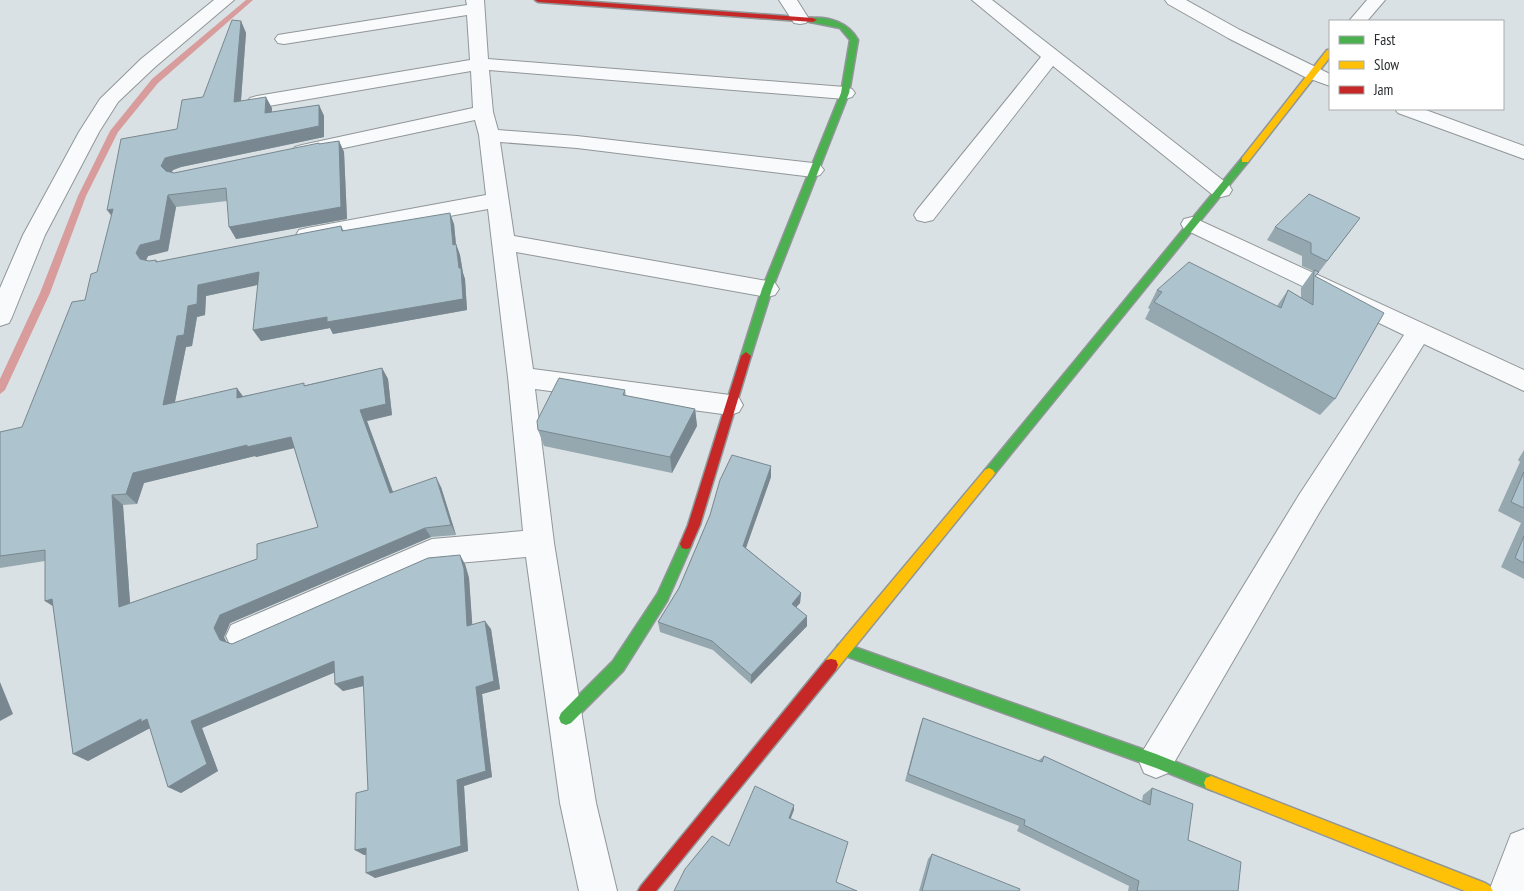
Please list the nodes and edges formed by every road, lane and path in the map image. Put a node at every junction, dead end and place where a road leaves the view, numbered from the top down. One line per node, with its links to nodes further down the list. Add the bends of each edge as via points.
1 (225, 0): 30 (street, via 110,99 34,235)
2 (538, 0): 8 (street)
3 (788, 0): 8 (street)
4 (981, 0): 12 (street)
5 (1174, 0): 14 (street)
6 (1376, 0): 9 (street)
7 (475, 4): 10 (street); 13 (street)
8 (800, 19): 16 (street, via 837,23 851,32 854,40)
9 (1359, 20)
10 (284, 39)
11 (1329, 53): 14 (street)
12 (1052, 55): 23 (street); 25 (street)
13 (480, 64): 16 (street); 17 (street); 19 (street)
14 (1312, 73): 15 (street); 23 (street)
15 (1329, 80)
16 (845, 93): 22 (street)
17 (257, 102)
18 (1408, 110): 20 (street)
19 (486, 124): 21 (street); 22 (street, via 577,142); 24 (street)
20 (1524, 153)
21 (278, 156)
22 (813, 170): 29 (street)
23 (1221, 190): 26 (street)
24 (497, 200): 27 (street); 28 (street)
25 (925, 215)
26 (1192, 224): 31 (street); 37 (street)
27 (284, 240)
28 (502, 242): 29 (street); 32 (street)
29 (767, 289): 34 (street)
30 (0, 317)
31 (1419, 330): 33 (street); 39 (street, via 1308,504)
32 (520, 377): 34 (street); 35 (street)
33 (1524, 381)
34 (730, 405): 38 (street, via 694,525 663,597 618,666)
35 (539, 543): 36 (street, via 432,552); 38 (street)
36 (242, 636)
37 (843, 649): 39 (street); 42 (street)
38 (566, 718): 41 (street, via 578,803)
39 (1156, 761): 43 (street)
40 (1524, 848): 44 (street)
41 (598, 891)
42 (646, 891)
43 (1485, 891)
44 (1508, 891)

